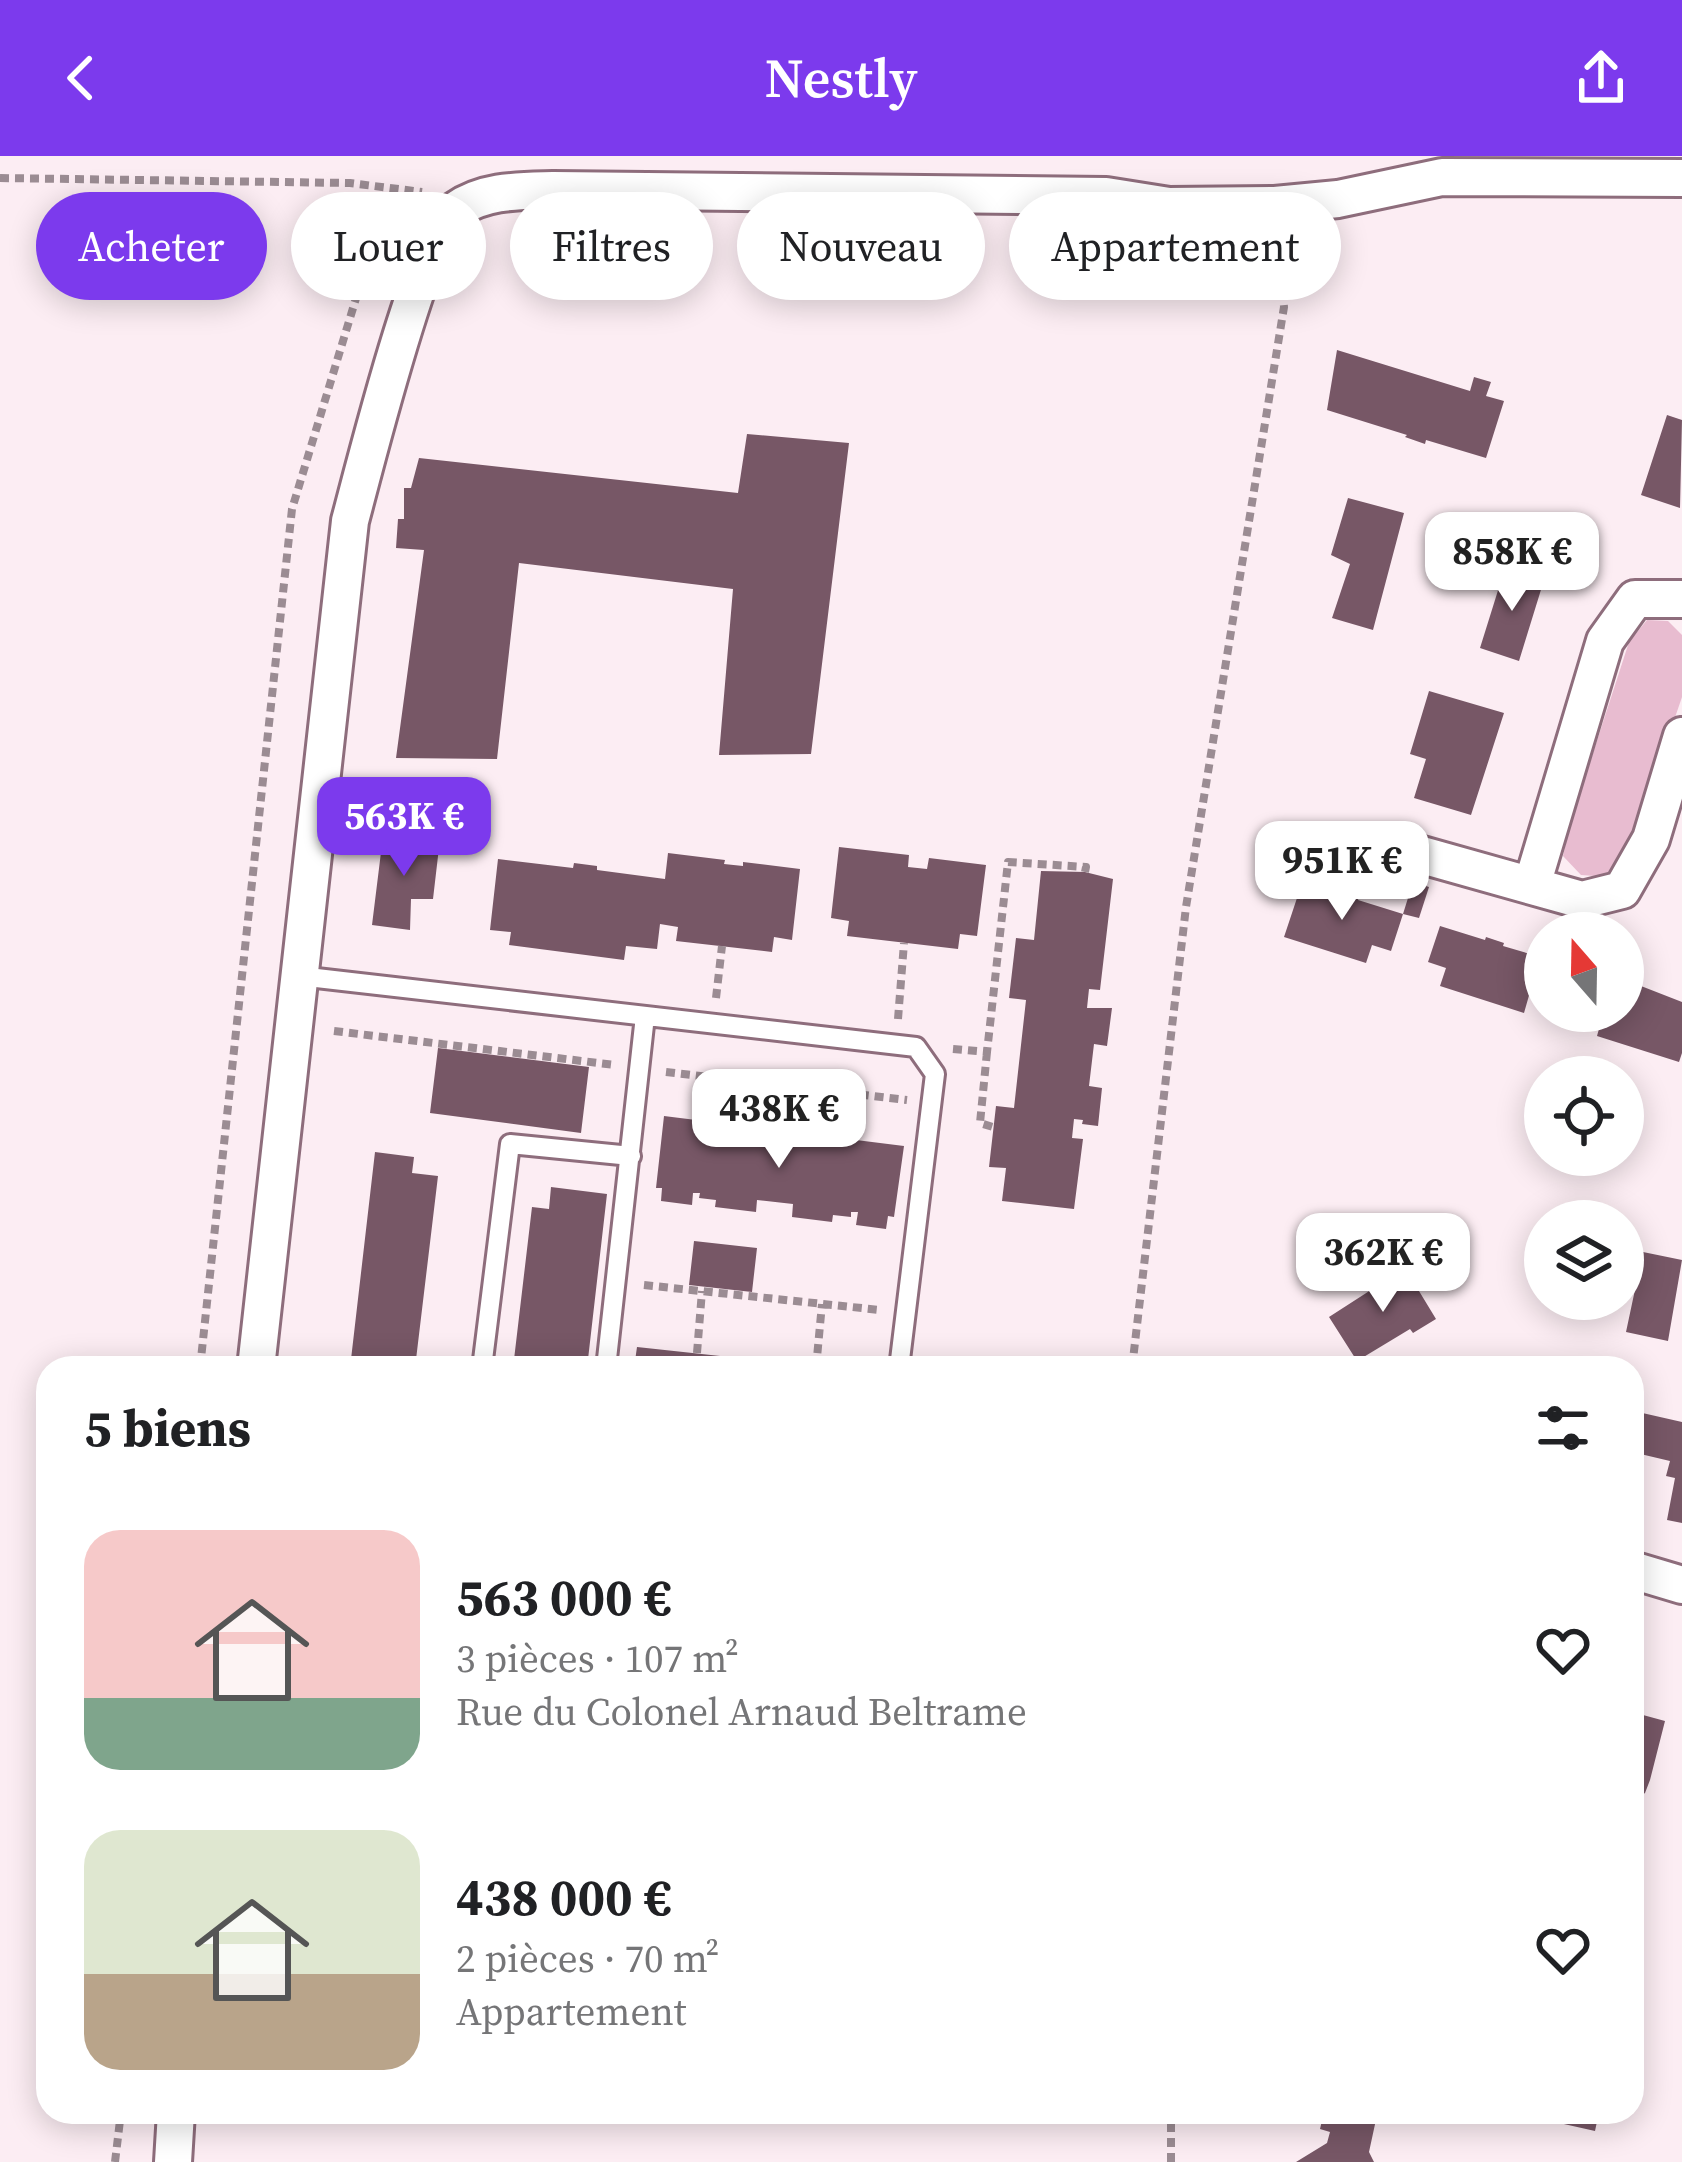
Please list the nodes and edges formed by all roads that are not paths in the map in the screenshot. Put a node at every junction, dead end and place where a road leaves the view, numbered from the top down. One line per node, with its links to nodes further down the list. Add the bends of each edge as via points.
1 (1682, 178): 6 (street, via 1442,177 1338,199 1233,206 1106,196 540,190 484,195 452,212 433,242 350,521)
2 (1682, 599): 5 (street, via 1635,598 1605,641)
3 (1682, 736): 5 (street, via 1651,839 1622,890 1582,900)
4 (1390, 846): 5 (street)
5 (1532, 885)
6 (299, 976): 7 (lane); 9 (street)
7 (645, 1016): 8 (lane); 12 (lane, via 906,1045 935,1074)
8 (631, 1156): 10 (lane, via 510,1144); 11 (lane)
9 (257, 1356)
10 (484, 1356)
11 (607, 1356)
12 (900, 1356)
13 (1644, 1574): 14 (street)
14 (1682, 1585)
15 (175, 2124): 16 (street)
16 (173, 2162)

